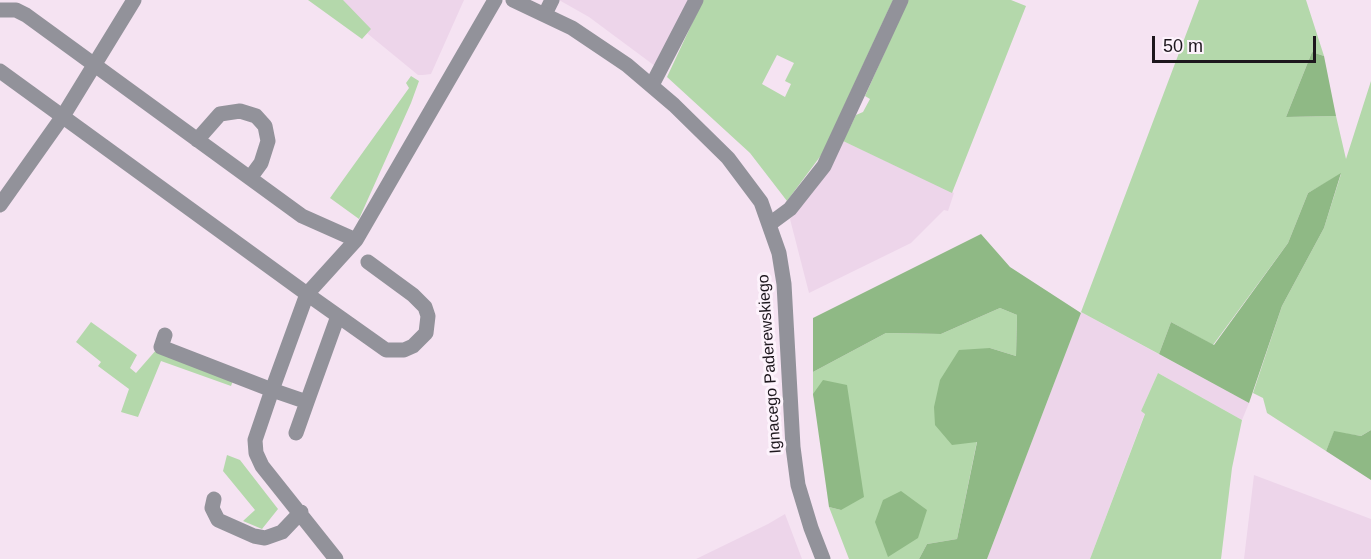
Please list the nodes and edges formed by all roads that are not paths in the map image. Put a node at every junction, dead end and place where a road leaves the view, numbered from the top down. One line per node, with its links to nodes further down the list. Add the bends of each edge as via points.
1 (134, 0): 8 (street)
2 (495, 0): 16 (street)
3 (513, 0): 6 (street, Ignacego Paderewskiego)
4 (696, 0): 10 (street)
5 (901, 0): 15 (street, via 824,166 790,208)
6 (548, 7): 10 (street, Ignacego Paderewskiego)
7 (0, 10): 8 (street, via 16,10 26,15)
8 (95, 65): 11 (street); 12 (street)
9 (0, 71): 11 (street)
10 (652, 86): 15 (street, Ignacego Paderewskiego, via 728,158 757,195)
11 (63, 116): 14 (street); 18 (street)
12 (197, 140): 13 (street); 13 (street, via 220,114 240,111 256,116 265,126 268,141 261,163)
13 (250, 178): 16 (street, via 302,216)
14 (0, 205)
15 (771, 223): 27 (street, Ignacego Paderewskiego, via 784,284 798,485)
16 (356, 240): 18 (street)
17 (368, 262): 19 (street, via 421,302 428,316 426,333 404,350 386,350)
18 (307, 294): 19 (street); 21 (street)
19 (338, 316): 22 (street)
20 (165, 335): 21 (street, via 161,346)
21 (272, 390): 22 (street); 25 (street, via 257,427 256,453)
22 (308, 402): 23 (street)
23 (296, 433)
24 (214, 499): 25 (street, via 212,508 218,520 265,538 282,532)
25 (301, 512): 26 (street)
26 (336, 559)
27 (824, 559)

